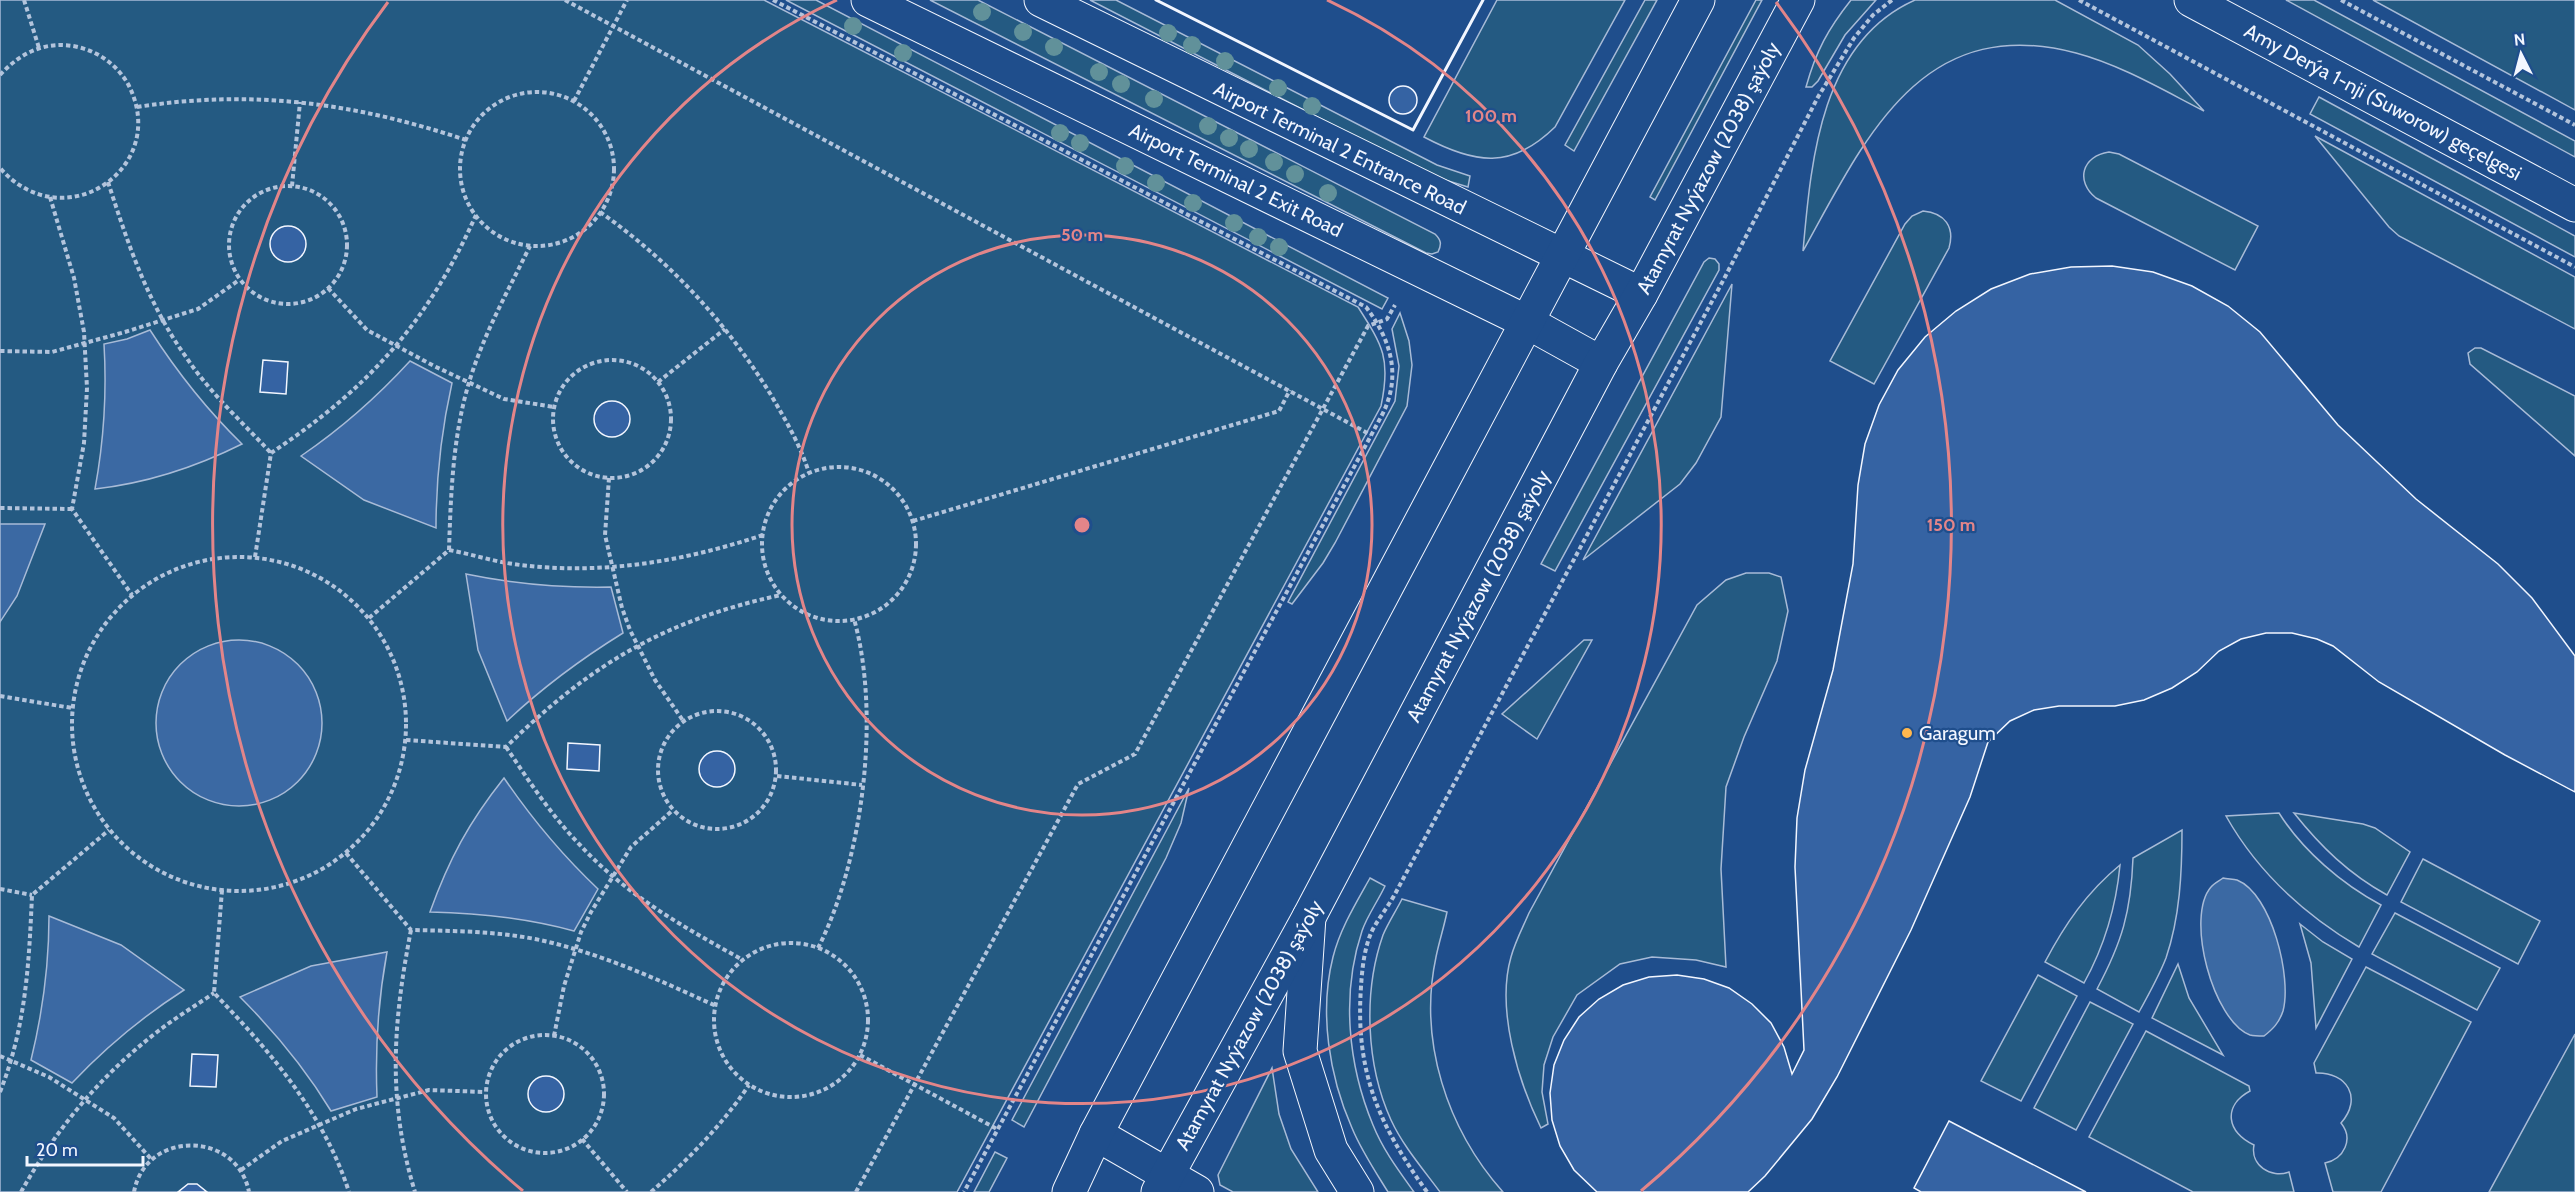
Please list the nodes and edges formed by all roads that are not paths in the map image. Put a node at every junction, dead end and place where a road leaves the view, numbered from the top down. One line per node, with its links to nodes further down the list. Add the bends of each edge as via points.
1 (868, 0): 9 (main road, Airport Terminal 2 Exit Road)
2 (1041, 0): 7 (main road, Airport Terminal 2 Entrance Road)
3 (1698, 0): 7 (main road)
4 (1798, 0): 8 (main road, Atamyrat Nyýazow (2038) şaýoly)
5 (2191, 0): 6 (main road, Amy Derýa 1-nji (Suworow) geçelgesi)
6 (2575, 205)
7 (1562, 257): 8 (main road, Airport Terminal 2 Entrance Road); 9 (main road)
8 (1641, 294): 10 (main road, Atamyrat Nyýazow (2038) şaýoly)
9 (1527, 322): 10 (main road, Airport Terminal 2 Exit Road); 12 (main road)
10 (1601, 363): 11 (main road, Atamyrat Nyýazow (2038) şaýoly)
11 (1309, 917): 13 (main road, Atamyrat Nyýazow (2038) şaýoly); 16 (main road, via 1300,1051 1331,1150)
12 (1096, 1134): 13 (main road); 14 (main road)
13 (1162, 1183): 15 (main road)
14 (1075, 1190)
15 (1197, 1192)
16 (1357, 1192)

